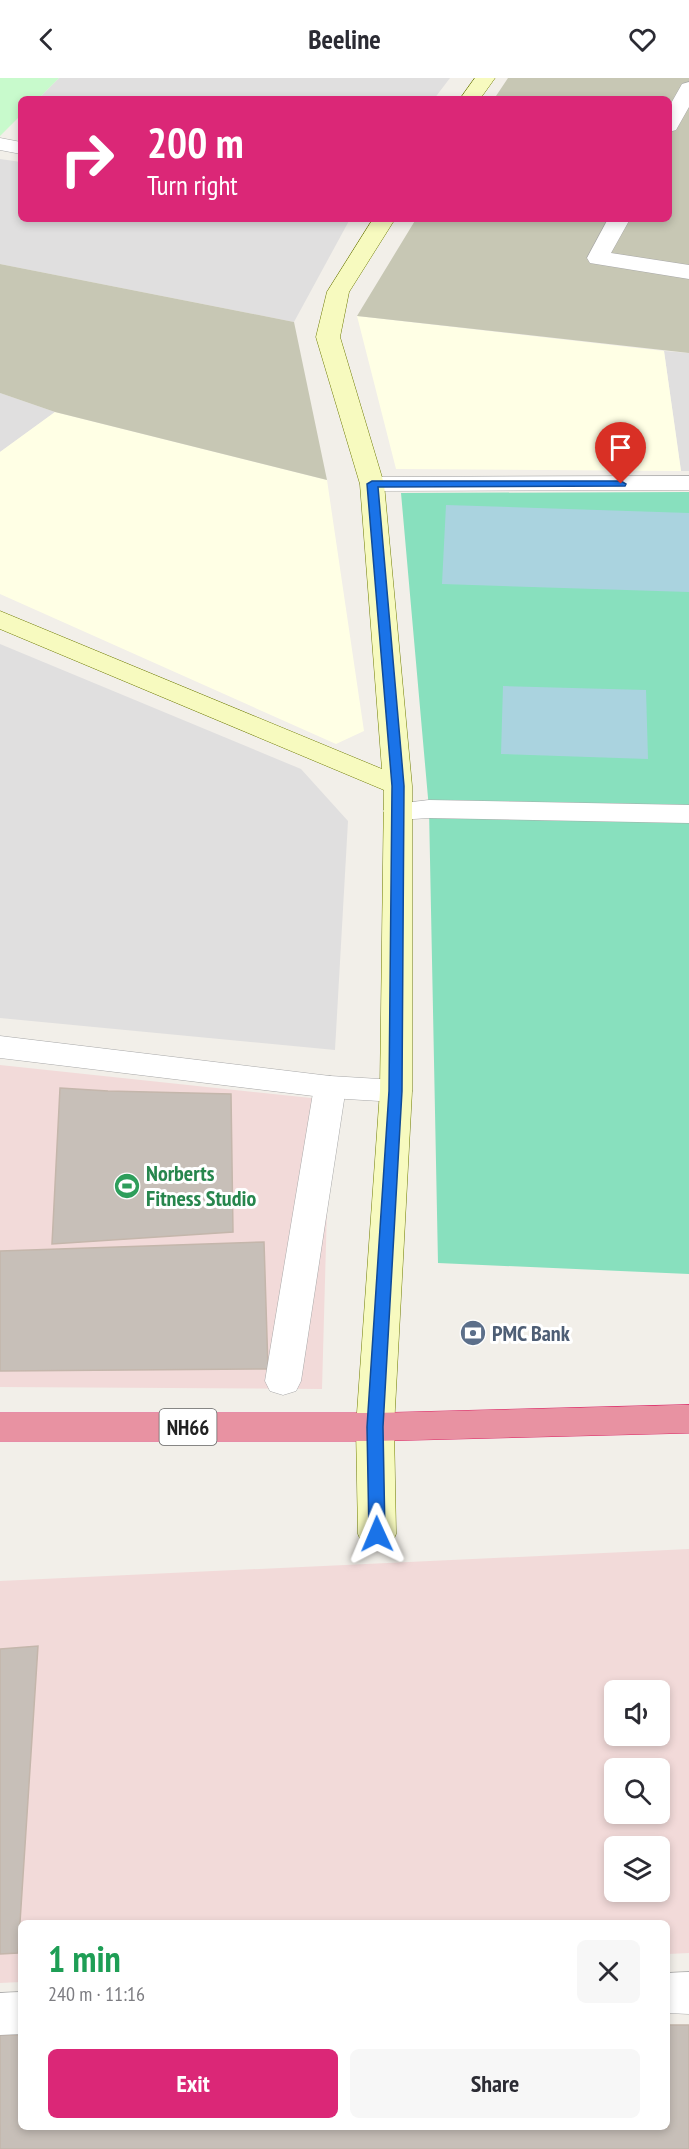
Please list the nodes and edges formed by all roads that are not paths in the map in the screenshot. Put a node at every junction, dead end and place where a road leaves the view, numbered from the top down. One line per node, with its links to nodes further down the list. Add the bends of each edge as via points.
1 (485, 78): 3 (street)
2 (689, 88): 4 (street)
3 (472, 96)
4 (672, 120)
5 (0, 144): 6 (street)
6 (18, 147)
7 (382, 222): 11 (street, via 338,292 328,337)
8 (617, 222): 9 (street, via 598,258)
9 (689, 272)
10 (689, 483): 11 (street)
11 (372, 484): 13 (street)
12 (0, 619): 13 (street)
13 (398, 798): 14 (street, via 429,809); 17 (street)
14 (689, 814)
15 (0, 1047): 16 (street)
16 (330, 1087): 17 (street); 18 (street)
17 (396, 1091): 21 (street)
18 (283, 1381)
19 (689, 1419): 21 (highway, NH66)
20 (0, 1427): 21 (highway, NH66)
21 (375, 1427): 22 (street)
22 (377, 1534)
23 (689, 1992): 24 (street)
24 (670, 1993)
25 (18, 2013): 26 (street)
26 (0, 2014)

